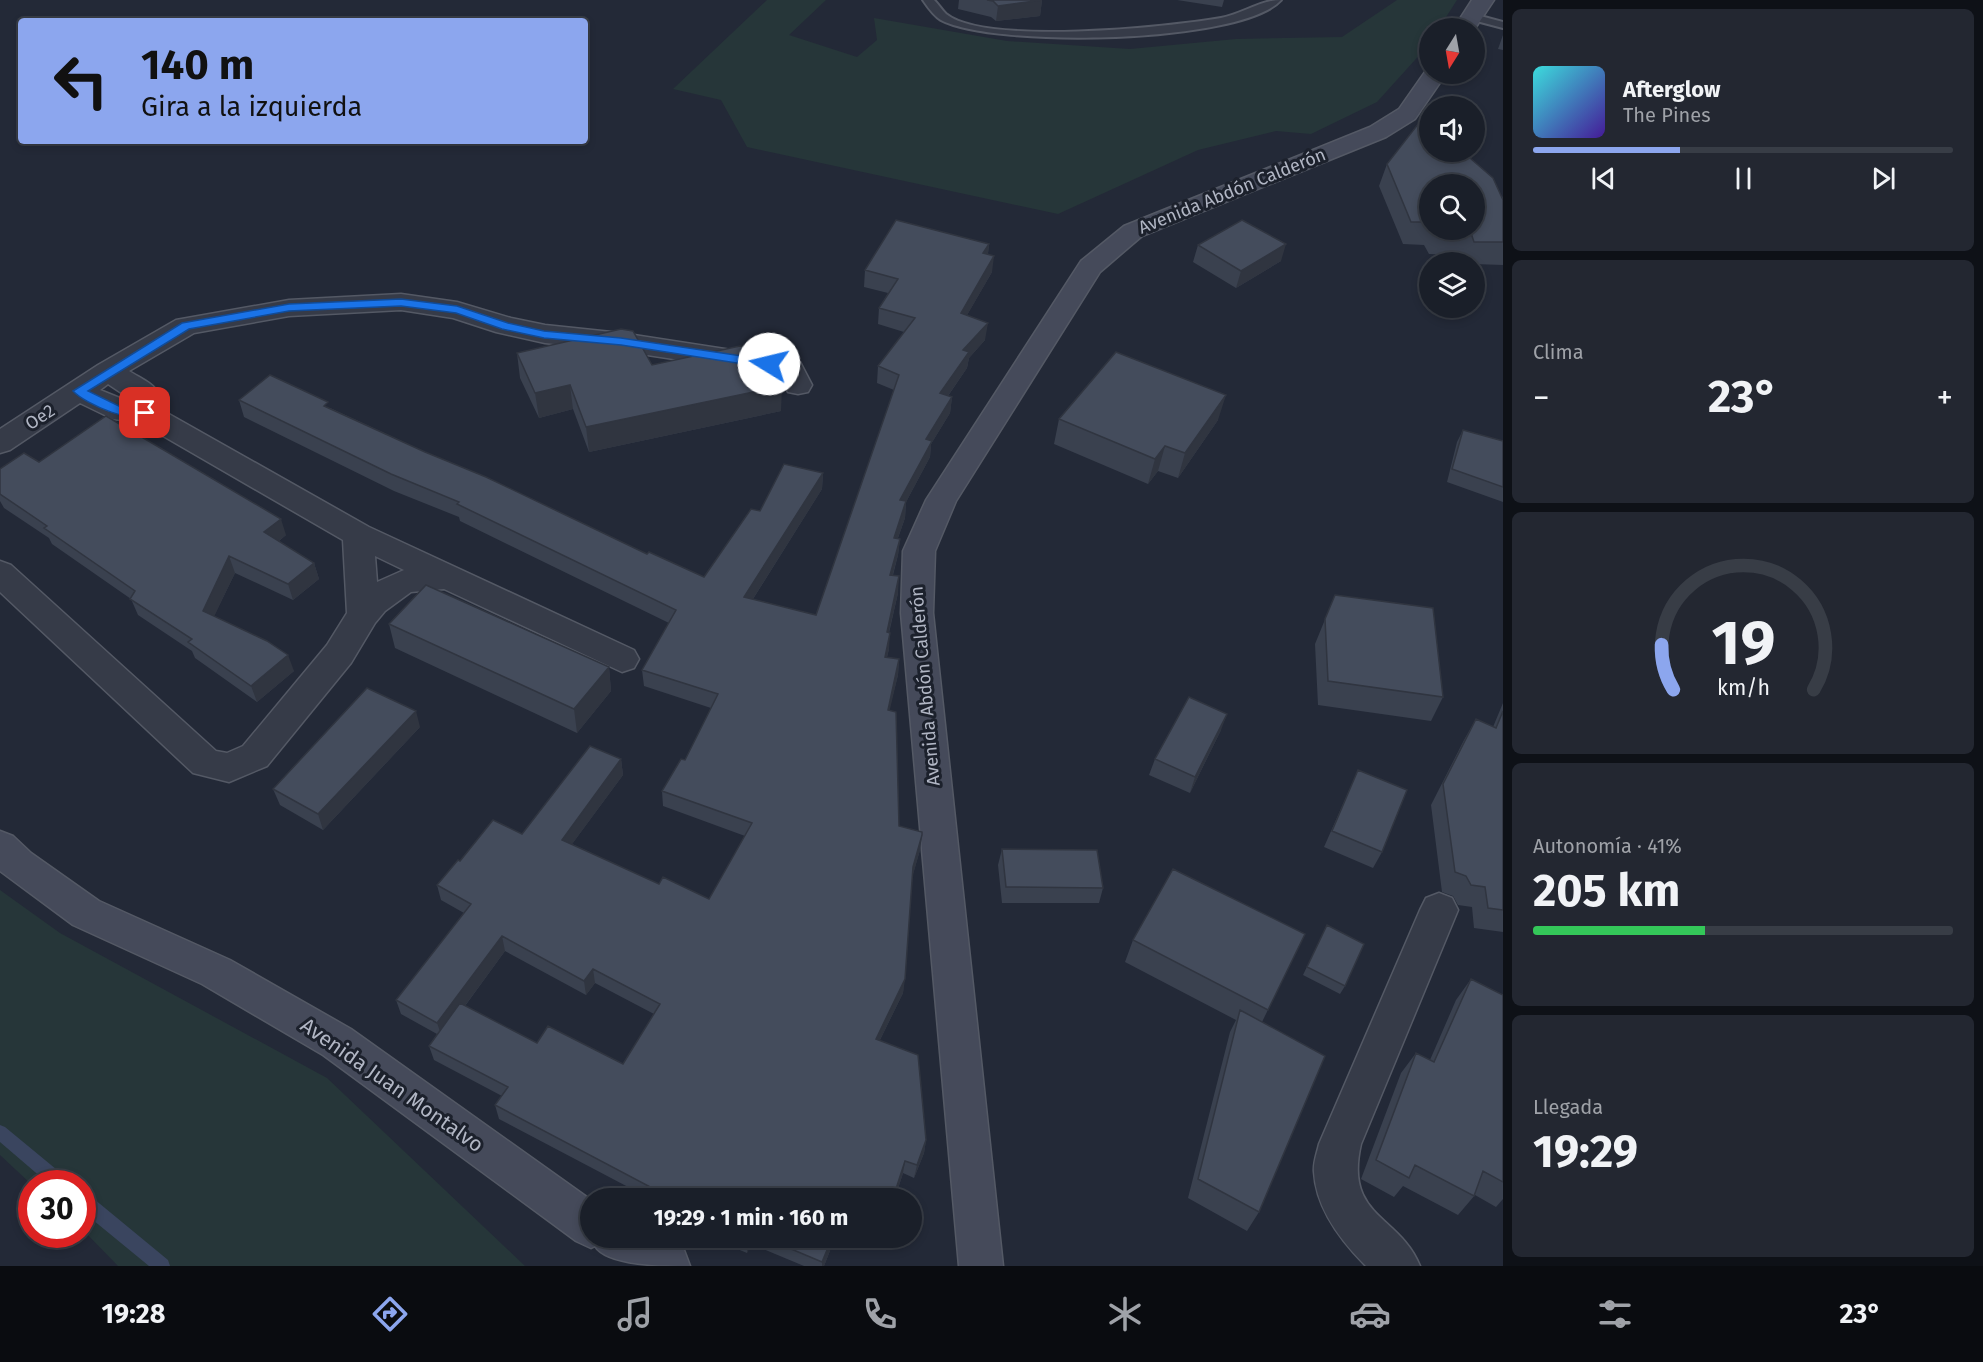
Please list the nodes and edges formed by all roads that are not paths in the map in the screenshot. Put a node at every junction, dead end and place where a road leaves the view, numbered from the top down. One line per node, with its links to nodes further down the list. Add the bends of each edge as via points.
1 (928, 0): 2 (lane, via 933,12 944,20 982,31 1038,34 1168,30 1224,21)
2 (1276, 0)
3 (1474, 15): 4 (lane)
4 (1503, 25)
5 (1428, 84): 21 (street, Avenida Abdón Calderón, via 1407,114 1378,132 1133,231 1096,261 941,500 919,551 916,613)
6 (108, 371): 7 (street, Oe2, via 186,326 289,308 401,302 457,310 544,334 790,368); 8 (street, Oe2); 9 (street, via 147,396)
7 (798, 385)
8 (79, 391): 9 (street, via 123,412); 10 (street, Oe2)
9 (145, 413): 11 (street)
10 (0, 443)
11 (358, 535): 13 (street); 14 (street)
12 (0, 573): 14 (street, via 206,763 229,768 255,756 339,654)
13 (447, 577): 14 (street, via 394,585); 15 (street)
14 (363, 614)
15 (622, 659)
16 (0, 847): 18 (street, Avenida Juan Montalvo, via 87,913 216,972 337,1042)
17 (1439, 910): 22 (street, via 1340,1144 1335,1171 1338,1190 1353,1218)
18 (580, 1218)
19 (633, 1248): 20 (street)
20 (668, 1266)
21 (981, 1266)
22 (1398, 1266)

